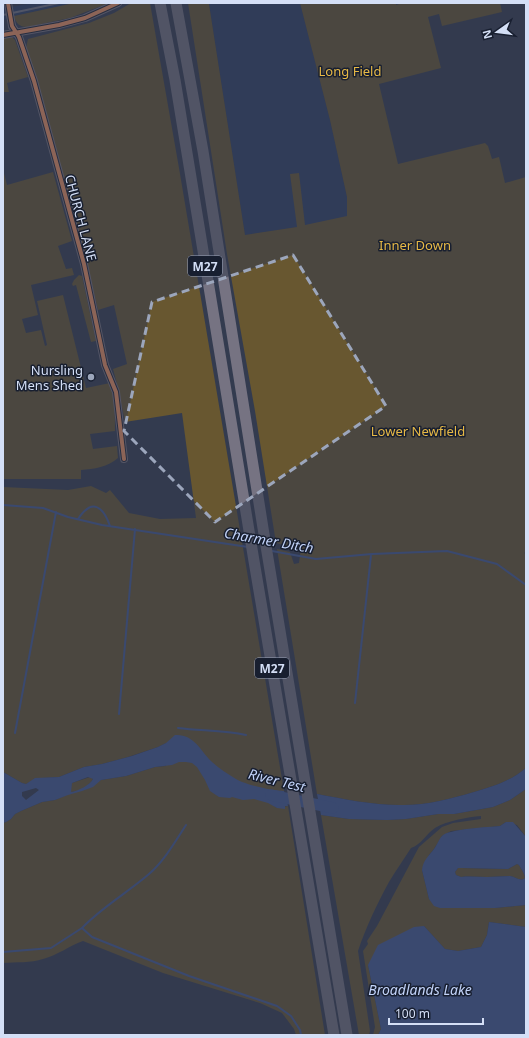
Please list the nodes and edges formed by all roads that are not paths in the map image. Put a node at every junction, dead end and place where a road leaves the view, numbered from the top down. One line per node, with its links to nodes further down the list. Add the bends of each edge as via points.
1 (8, 3): 5 (street, CHURCH LANE, bridge)
2 (118, 3): 5 (street, via 85,18 59,25 30,31)
3 (160, 3): 8 (highway, M27)
4 (176, 3): 9 (highway, M27, via 204,159)
5 (14, 29): 6 (street); 7 (street, CHURCH LANE, via 34,81 84,264 105,365 116,392)
6 (3, 35)
7 (124, 459)
8 (334, 1035)
9 (347, 1035)

